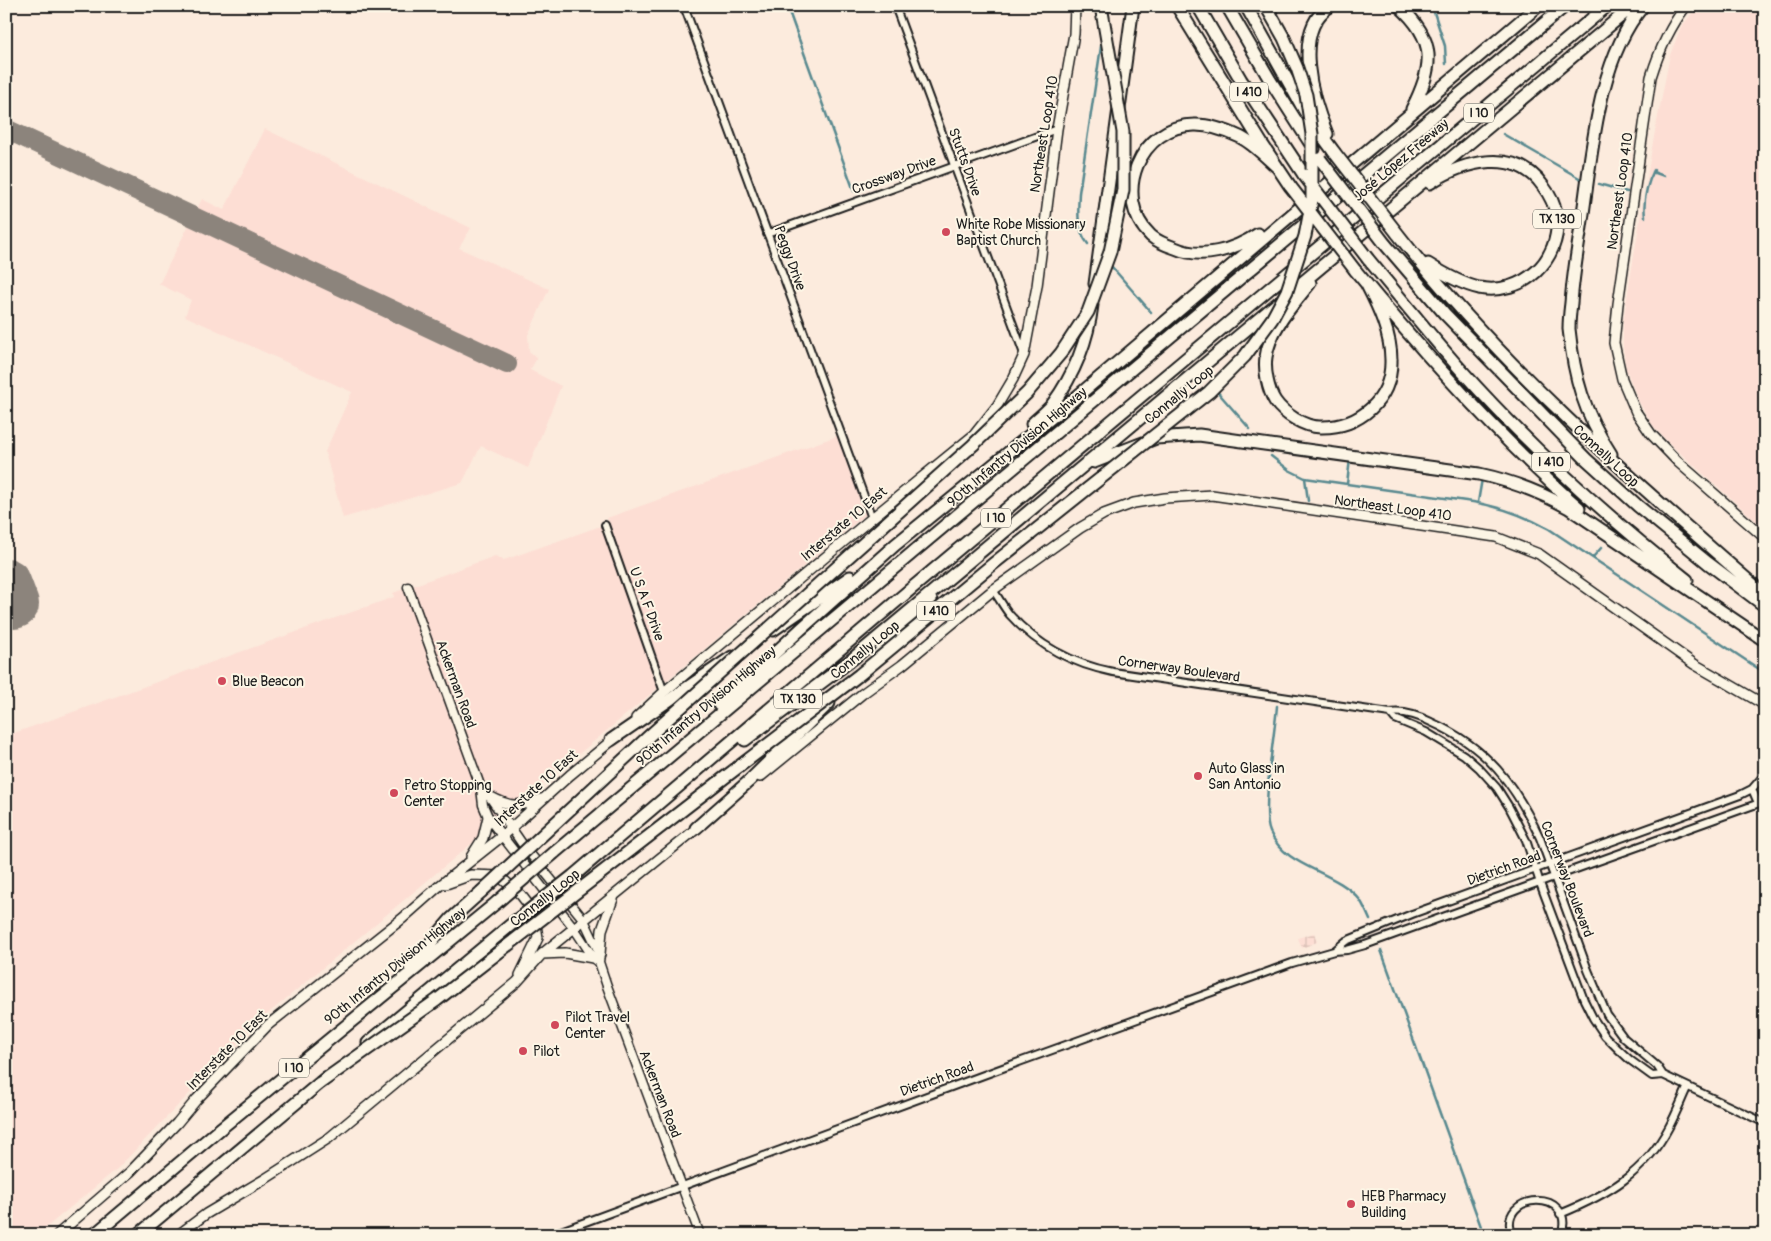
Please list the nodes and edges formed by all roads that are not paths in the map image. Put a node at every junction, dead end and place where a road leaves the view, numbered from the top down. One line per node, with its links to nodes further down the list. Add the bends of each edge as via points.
1 (684, 6): 29 (street, Peggy Drive)
2 (895, 6): 24 (street, Stutts Drive)
3 (1075, 6): 22 (main road, Northeast Loop 410, via 1074,34)
4 (1101, 6): 78 (highway, bridge, via 1123,132 1123,190 1110,252 1088,312 1062,353 1027,393 973,445 451,919)
5 (1133, 6): 35 (highway, via 1091,317 1079,360 1051,406)
6 (1177, 6): 25 (highway)
7 (1198, 6): 47 (highway, I 410, bridge, via 1241,80 1304,175 1460,370 1530,443 1640,543)
8 (1227, 6): 46 (highway, Connally Loop / I 410, bridge, via 1320,159 1444,314 1586,459 1638,506)
9 (1246, 6): 23 (highway, TX 130, via 1307,115)
10 (1266, 6): 80 (highway, Connally Loop / I 410, bridge, via 1284,38 1306,95 1312,134 1312,200 1306,236 1287,291 1272,319 1244,356 1209,392 859,675 437,1000)
11 (1330, 6): 23 (highway, via 1317,19 1307,50 1318,113)
12 (1399, 6): 21 (highway, via 1414,19 1424,36 1428,52 1428,74)
13 (1538, 6): 21 (highway)
14 (1565, 6): 26 (highway, José López Freeway / I 10)
15 (1607, 6): 61 (highway, José López Freeway / I 10)
16 (1633, 6): 27 (highway)
17 (1643, 6): 34 (highway, via 1631,20 1614,56 1601,98 1569,326 1575,372 1586,408)
18 (1686, 6): 40 (main road, Northeast Loop 410, via 1658,53 1651,77 1614,343 1629,397 1651,434)
19 (1762, 6): 20 (street)
20 (1765, 14)
21 (1410, 114): 28 (highway)
22 (1058, 129): 24 (street, Crossway Drive); 33 (main road, Northeast Loop 410)
23 (1334, 152): 30 (highway, TX 130, bridge)
24 (954, 168): 29 (street, Crossway Drive); 33 (street, Stutts Drive)
25 (1278, 168): 28 (highway, via 1241,138 1208,126 1183,126 1160,136 1138,161 1132,183 1134,207 1151,235 1191,253 1214,252 1246,242); 32 (highway, bridge)
26 (1335, 198): 54 (highway, 90th Infantry Division Highway / I 10)
27 (1397, 204): 30 (highway, TX 130, via 1439,177 1485,161 1501,161 1532,173 1548,192 1557,217 1556,236 1546,263 1522,282 1507,287 1480,288 1458,281); 31 (highway, TX 130)
28 (1293, 212): 35 (highway, via 1073,400)
29 (768, 234): 37 (street, Peggy Drive)
30 (1409, 249): 34 (highway, via 1502,354)
31 (1324, 265): 32 (highway, via 1288,310 1272,337 1266,357 1266,373 1275,401 1292,417 1306,424 1318,427 1347,423 1365,414 1383,395 1389,380 1391,360 1388,338); 36 (highway, TX 130)
32 (1367, 285): 39 (highway, via 1412,340 1501,433)
33 (1024, 354): 37 (main road, Interstate 10 East, via 997,406 974,436)
34 (1622, 470): 45 (highway)
35 (983, 472): 41 (highway)
36 (1074, 475): 39 (highway, via 1095,462 1156,438 1198,436 1502,479 1543,494); 42 (highway, TX 130)
37 (872, 518): 48 (main road, Interstate 10 East)
38 (606, 525): 48 (street, U S A F Drive)
39 (1614, 538): 47 (highway)
40 (1765, 538)
41 (895, 545): 52 (highway); 54 (highway)
42 (952, 576): 61 (highway, TX 130, via 850,661); 62 (highway, via 920,614)
43 (408, 587): 55 (street, Ackerman Road)
44 (993, 590): 49 (main road, Northeast Loop 410, via 1104,514 1134,503 1165,498 1212,496 1436,528 1496,537 1540,554 1694,664); 50 (street, Cornerway Boulevard, via 1009,614 1024,628 1059,655 1083,665); 62 (main road)
45 (1765, 596)
46 (1765, 606)
47 (1763, 640)
48 (664, 692): 52 (main road, Interstate 10 East)
49 (1763, 705): 51 (street)
50 (1390, 714): 65 (street, Cornerway Boulevard, via 1399,712 1445,728 1500,771 1524,806); 67 (street, Cornerway Boulevard, via 1447,743 1479,768 1509,807 1526,840)
51 (1765, 714)
52 (611, 740): 58 (main road, Interstate 10 East)
53 (1765, 774): 56 (street, Dietrich Road)
54 (632, 787): 78 (highway, 90th Infantry Division Highway / I 10, bridge)
55 (481, 788): 57 (street, Ackerman Road); 60 (street, Ackerman Road)
56 (1752, 789): 59 (street); 65 (street, Dietrich Road)
57 (489, 796): 58 (main road, via 512,806); 63 (street, Ackerman Road)
58 (544, 798): 63 (main road, Interstate 10 East)
59 (1761, 802): 68 (street, Dietrich Road)
60 (488, 817): 64 (street, Ackerman Road); 66 (main road, via 479,846)
61 (642, 818): 80 (highway, I 10, bridge)
62 (696, 828): 71 (main road)
63 (512, 829): 64 (main road, Interstate 10 East); 72 (street, Ackerman Road)
64 (502, 837): 66 (main road, Interstate 10 East); 73 (street, Ackerman Road)
65 (1549, 865): 67 (street, Dietrich Road); 68 (street, Cornerway Boulevard)
66 (464, 867): 70 (main road, Interstate 10 East)
67 (1535, 870): 69 (street, Cornerway Boulevard); 74 (street, Dietrich Road, via 1404,917 1346,941)
68 (1554, 878): 69 (street, Dietrich Road); 79 (street, Cornerway Boulevard, via 1607,1015 1624,1038)
69 (1540, 883): 74 (street, Dietrich Road, via 1365,945); 79 (street, Cornerway Boulevard, via 1593,1018 1605,1036 1630,1060 1652,1076)
70 (438, 887): 77 (main road, via 471,875 499,876 521,895 534,912 538,938); 86 (main road, Interstate 10 East, via 268,1025 130,1172)
71 (614, 895): 72 (main road); 76 (main road)
72 (584, 920): 73 (main road); 76 (street, Ackerman Road)
73 (574, 928): 75 (main road); 76 (street, Ackerman Road)
74 (1334, 951): 84 (street, Dietrich Road, via 1292,963)
75 (542, 954): 76 (main road, via 565,953); 77 (main road)
76 (597, 958): 84 (street, Ackerman Road)
77 (517, 982): 90 (main road, via 329,1138 206,1214)
78 (390, 990): 87 (highway, 90th Infantry Division Highway / I 10)
79 (1663, 1075): 81 (street, Cornerway Boulevard)
80 (320, 1083): 83 (highway, I 10)
81 (1687, 1088): 82 (street, Cornerway Boulevard); 85 (street, via 1660,1142 1637,1170 1594,1200)
82 (1765, 1123)
83 (244, 1146): 88 (highway, I 10); 89 (highway)
84 (682, 1187): 91 (street, Dietrich Road); 92 (street, Ackerman Road)
85 (1560, 1214): 93 (street, via 1549,1202 1524,1202 1513,1214); 94 (street, via 1563,1222)
86 (57, 1235)
87 (94, 1235)
88 (138, 1235)
89 (147, 1235)
90 (178, 1235)
91 (550, 1235)
92 (700, 1235)
93 (1512, 1235)
94 (1561, 1235)

